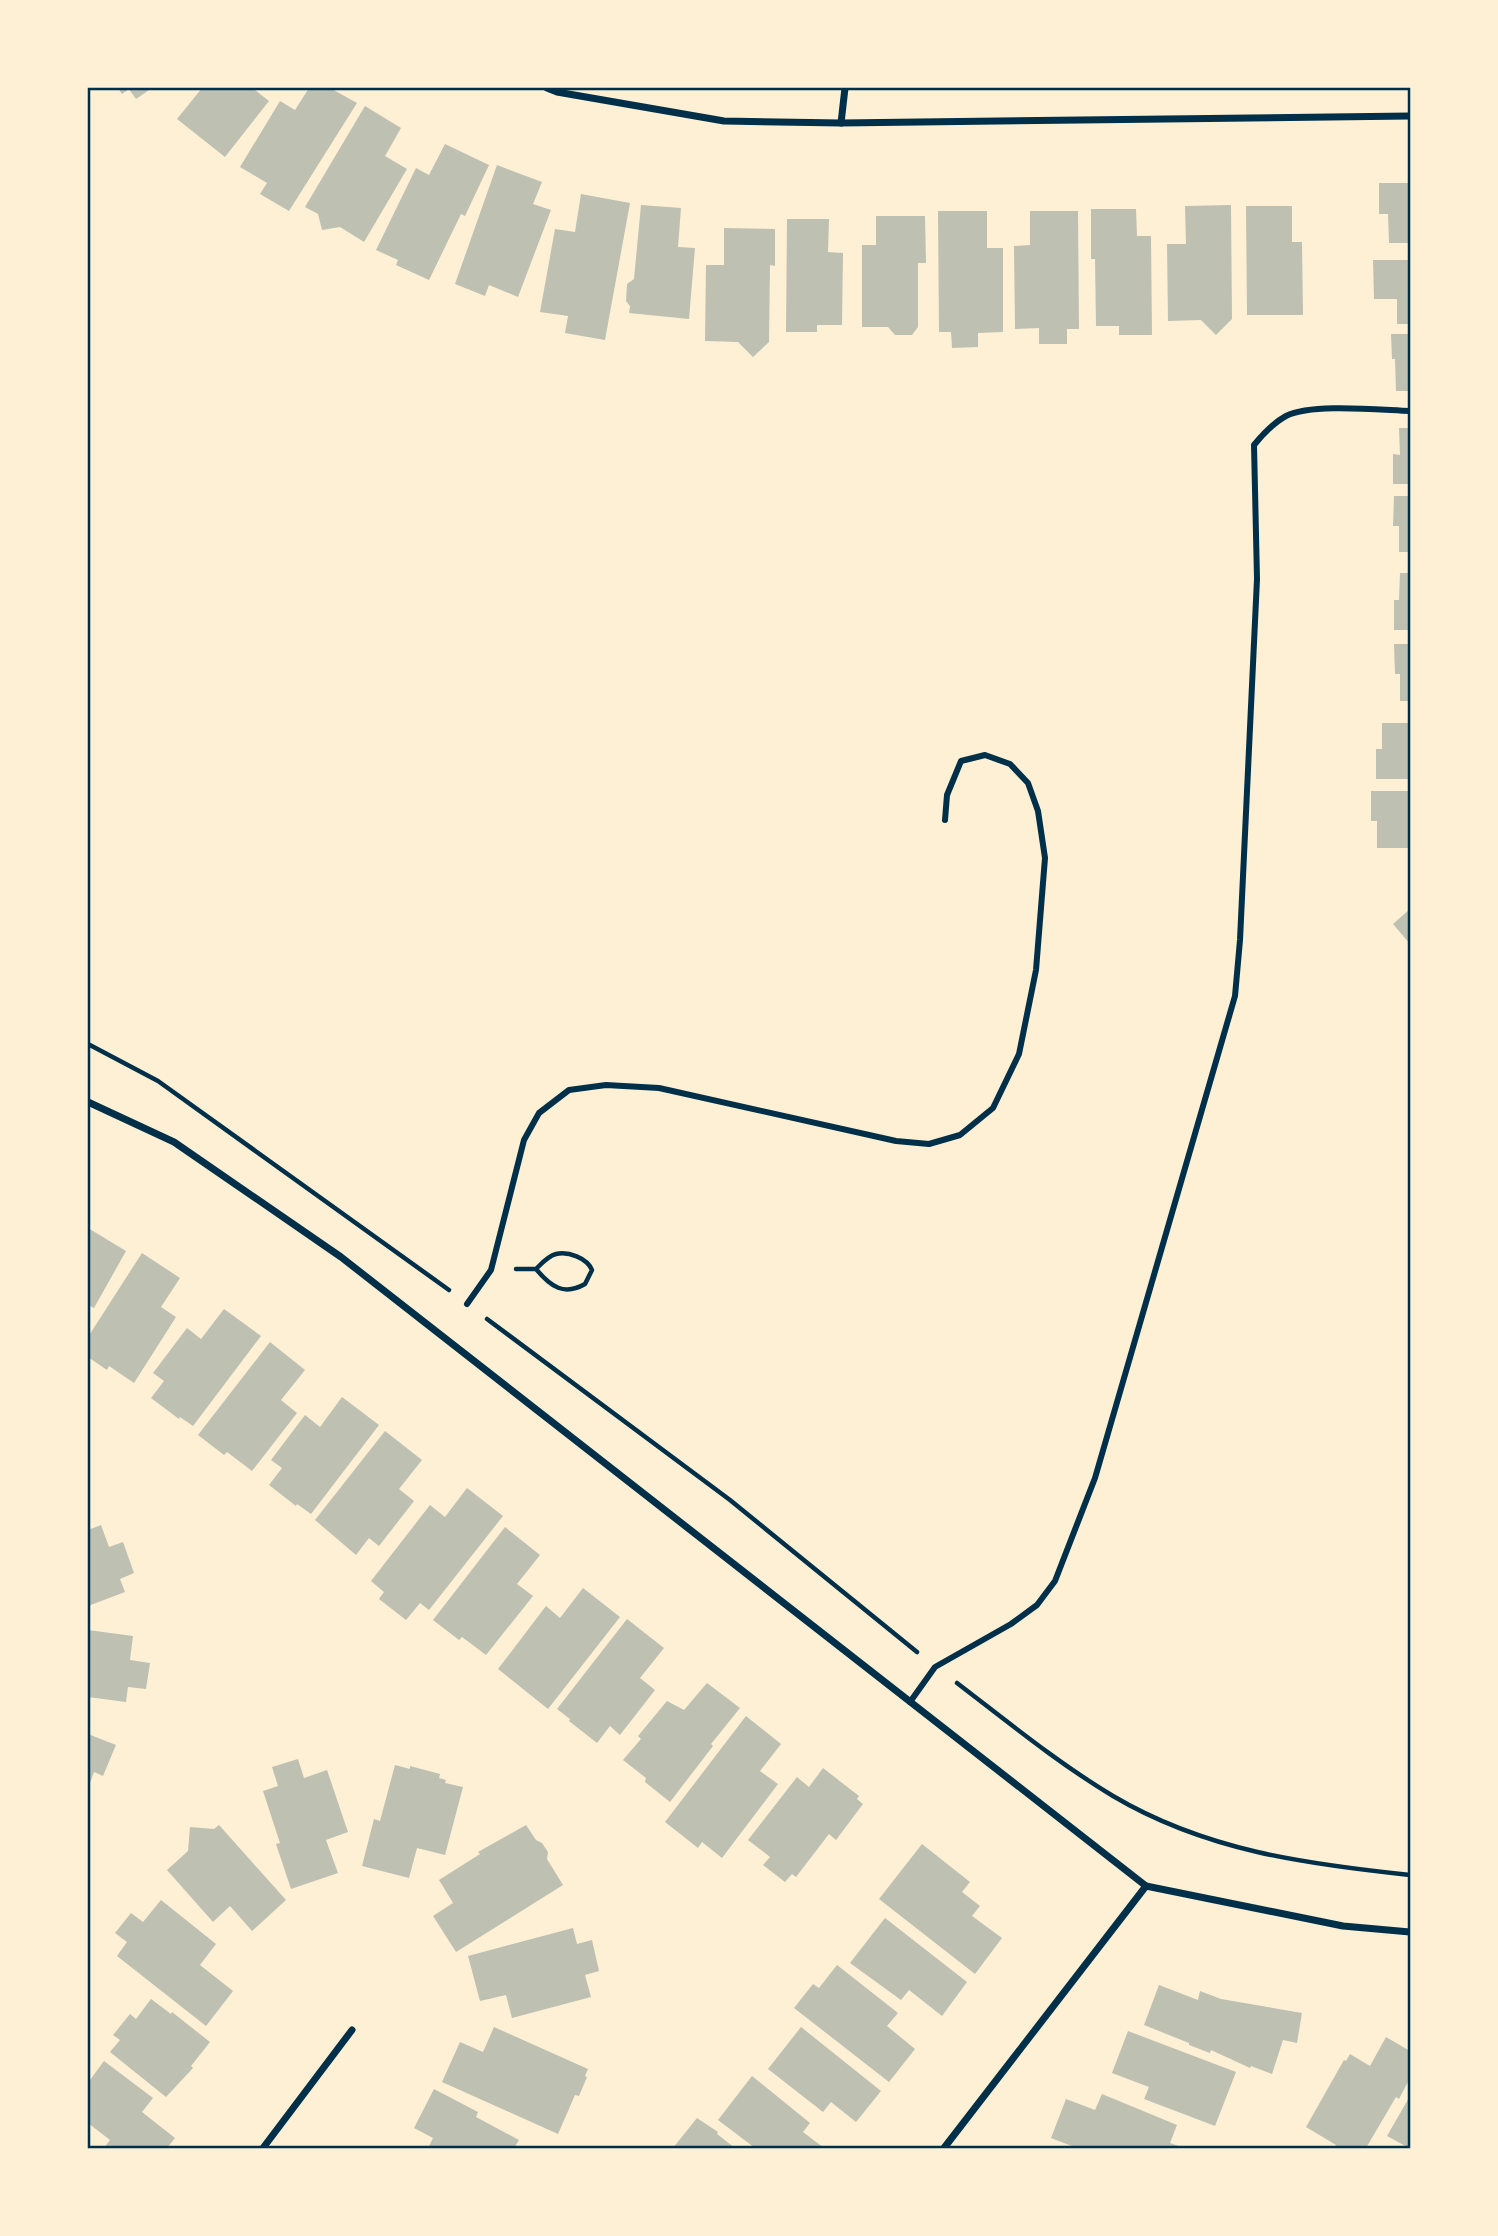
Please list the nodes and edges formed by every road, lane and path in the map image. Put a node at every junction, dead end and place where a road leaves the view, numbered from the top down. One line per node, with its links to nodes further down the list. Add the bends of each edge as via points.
1 (547, 88): 4 (street, via 724,121)
2 (845, 88): 4 (street)
3 (1410, 116): 4 (street)
4 (841, 123)
5 (1410, 411): 12 (street, via 1315,410 1288,415 1269,427 1254,445 1258,579 1235,996 1095,1478 1055,1581 1037,1605 1011,1624)
6 (945, 820): 10 (street, via 947,795 961,761 985,755 1010,764 1028,783 1038,811 1045,858 1036,970 1019,1054 993,1108 960,1135 929,1144 896,1141 659,1088 606,1085 569,1090 540,1113 524,1140)
7 (88, 1044): 11 (path, via 158,1081)
8 (88, 1102): 13 (street, via 174,1142 341,1257)
9 (536, 1269): 9 (path, via 556,1254 580,1258 592,1270 585,1284 568,1291 557,1289); 10 (path)
10 (491, 1270): 11 (street)
11 (467, 1304): 12 (path, via 730,1500)
12 (935, 1667): 13 (street); 14 (path, via 1070,1768 1164,1821 1268,1856)
13 (910, 1702): 15 (street)
14 (1410, 1875)
15 (1146, 1886): 16 (street, via 1343,1926); 19 (street)
16 (1410, 1932)
17 (352, 2030): 18 (street)
18 (263, 2148)
19 (944, 2148)

